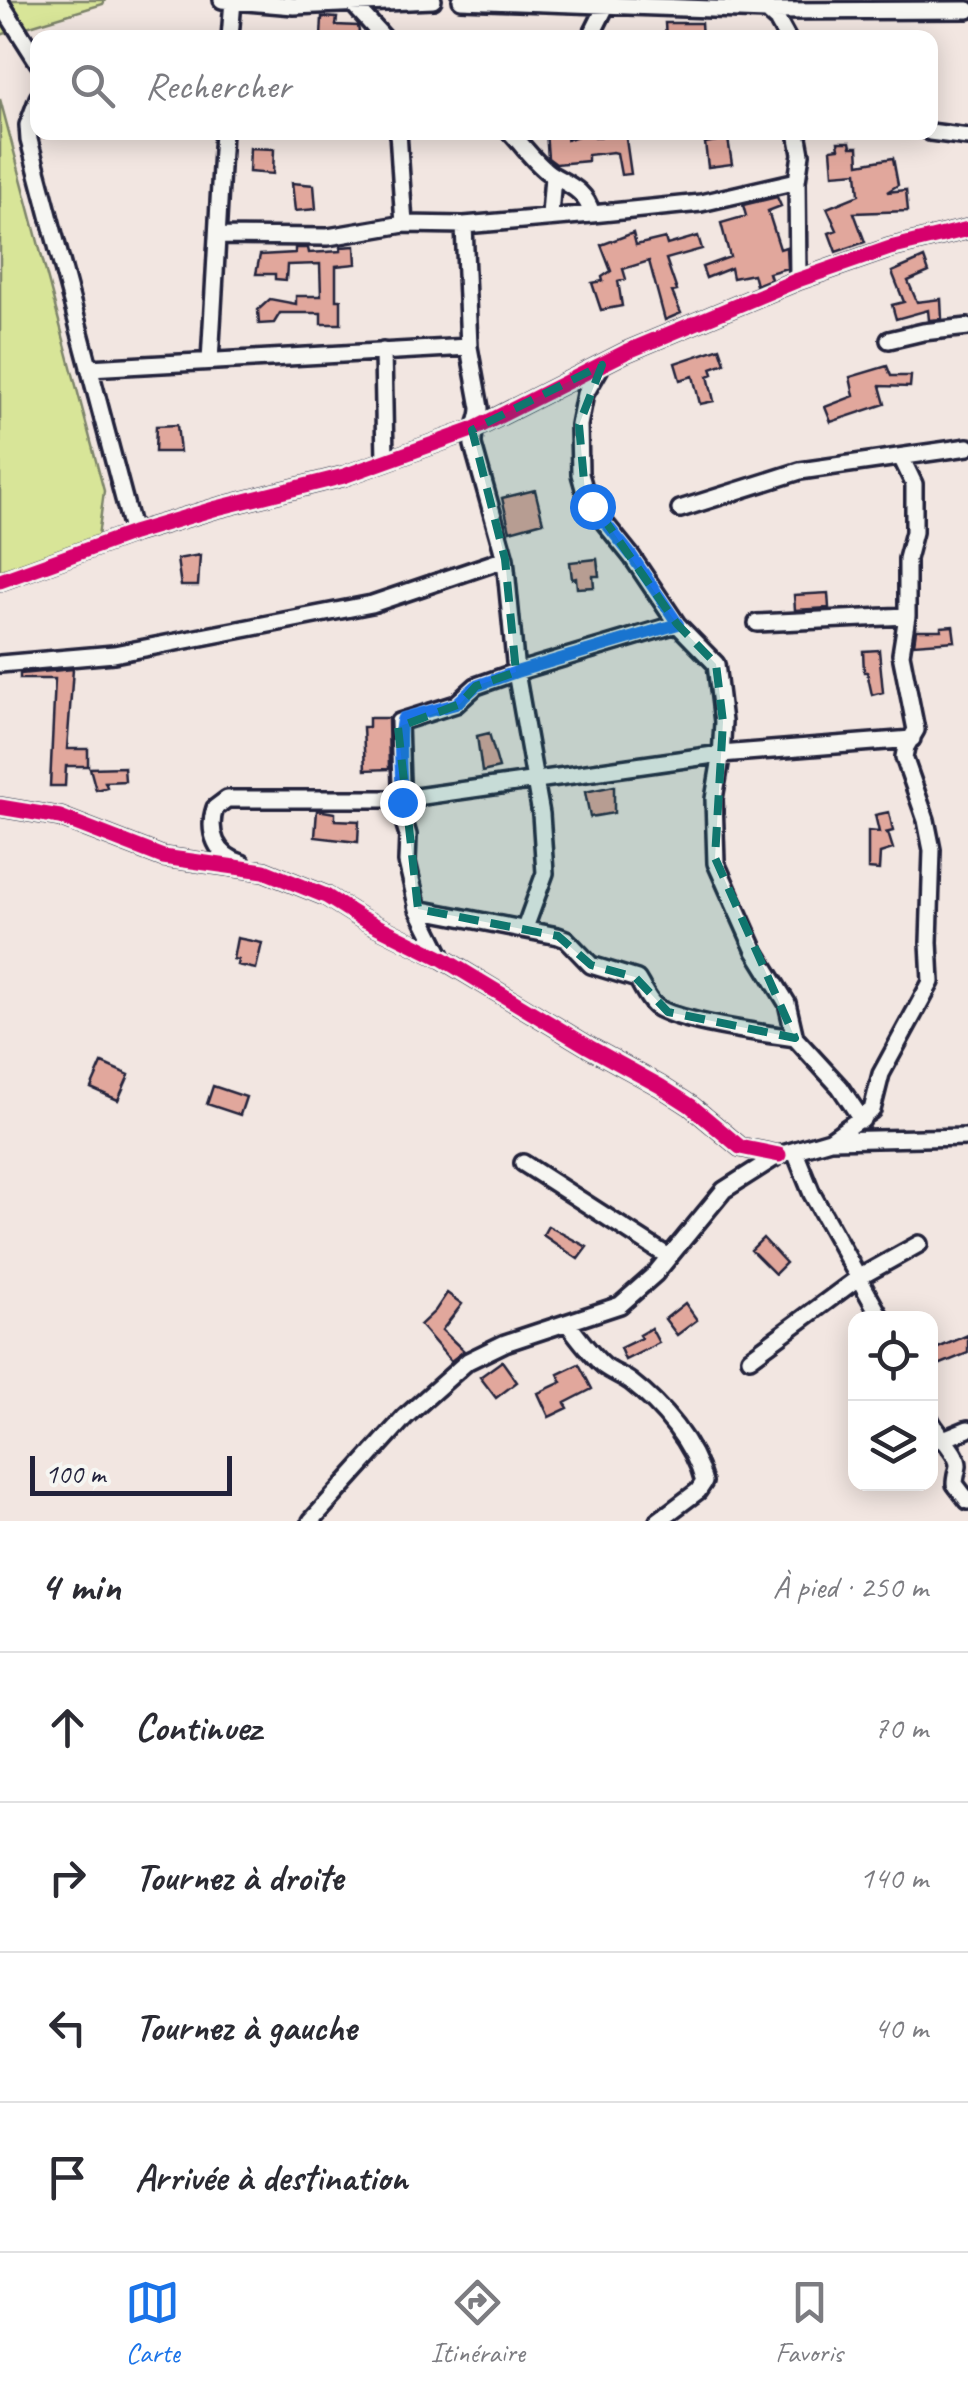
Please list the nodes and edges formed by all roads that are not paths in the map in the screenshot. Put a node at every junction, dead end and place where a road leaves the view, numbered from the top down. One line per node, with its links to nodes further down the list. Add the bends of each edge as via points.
1 (222, 0): 2 (street)
2 (233, 0): 6 (street); 10 (street)
3 (434, 0): 6 (street)
4 (461, 0): 7 (street)
5 (0, 2): 14 (street)
6 (363, 3): 11 (street)
7 (606, 6): 8 (street); 12 (street)
8 (767, 10): 9 (street); 13 (street)
9 (968, 10)
10 (231, 30)
11 (379, 30)
12 (594, 30)
13 (783, 30)
14 (30, 49)
15 (30, 120): 37 (street, via 29,140)
16 (938, 133): 17 (street)
17 (968, 137)
18 (223, 140): 29 (street)
19 (399, 140): 26 (street)
20 (518, 140): 22 (street)
21 (798, 140): 23 (street)
22 (553, 176): 24 (street, via 581,191); 25 (street)
23 (797, 181): 24 (street, via 701,203); 30 (street)
24 (592, 214): 25 (street)
25 (550, 215): 27 (street)
26 (404, 224): 27 (street); 29 (street, via 328,237)
27 (464, 225): 33 (street)
28 (968, 229): 30 (street)
29 (218, 236): 35 (street)
30 (798, 280): 36 (street)
31 (968, 327): 32 (street)
32 (889, 340)
33 (469, 347): 34 (street); 38 (street, via 480,408)
34 (384, 352): 35 (street); 41 (street)
35 (210, 362): 37 (street)
36 (602, 364): 38 (street); 48 (street, via 584,394 579,425 585,492)
37 (89, 368): 43 (street)
38 (472, 430): 41 (street); 44 (street)
39 (968, 448): 40 (street)
40 (902, 457): 42 (street, via 800,471); 46 (street, via 914,484)
41 (386, 460): 43 (street)
42 (680, 509)
43 (133, 533): 45 (street)
44 (505, 559): 49 (street, via 372,604 114,654); 50 (street)
45 (0, 581)
46 (907, 616): 47 (street); 51 (street, via 901,654 915,719)
47 (757, 623)
48 (678, 624): 50 (street); 52 (street, via 716,664)
49 (0, 664)
50 (516, 672): 53 (street); 54 (street, via 476,686 456,704 399,722)
51 (912, 738): 52 (street); 61 (street, via 904,757 932,850 931,982)
52 (721, 754): 53 (street); 60 (street, via 716,864 783,996)
53 (537, 780): 54 (street); 58 (street, via 545,873)
54 (402, 798): 56 (street, via 220,803 211,823 218,848); 57 (street)
55 (0, 807): 56 (street, via 60,817 164,857)
56 (264, 872): 59 (street, via 326,896)
57 (418, 909): 58 (street); 59 (street)
58 (524, 928): 60 (street, via 566,939 591,965 637,980 650,1001 668,1012)
59 (443, 959): 64 (street, via 676,1096 740,1148)
60 (795, 1038): 61 (street)
61 (862, 1120): 63 (street)
62 (968, 1136): 63 (street)
63 (830, 1140): 64 (street)
64 (787, 1154): 67 (street, via 724,1190); 68 (street)
65 (523, 1163): 67 (street)
66 (919, 1244): 68 (street)
67 (669, 1257): 70 (street, via 620,1305)
68 (858, 1278): 69 (street); 71 (street)
69 (877, 1311)
70 (568, 1324): 76 (street, via 468,1360 405,1417); 77 (street, via 605,1367 666,1416 702,1475 698,1491)
71 (750, 1358)
72 (968, 1429): 74 (street)
73 (938, 1436): 74 (street)
74 (940, 1440): 75 (street, via 955,1452 955,1484)
75 (968, 1500)
76 (311, 1521)
77 (658, 1521)

